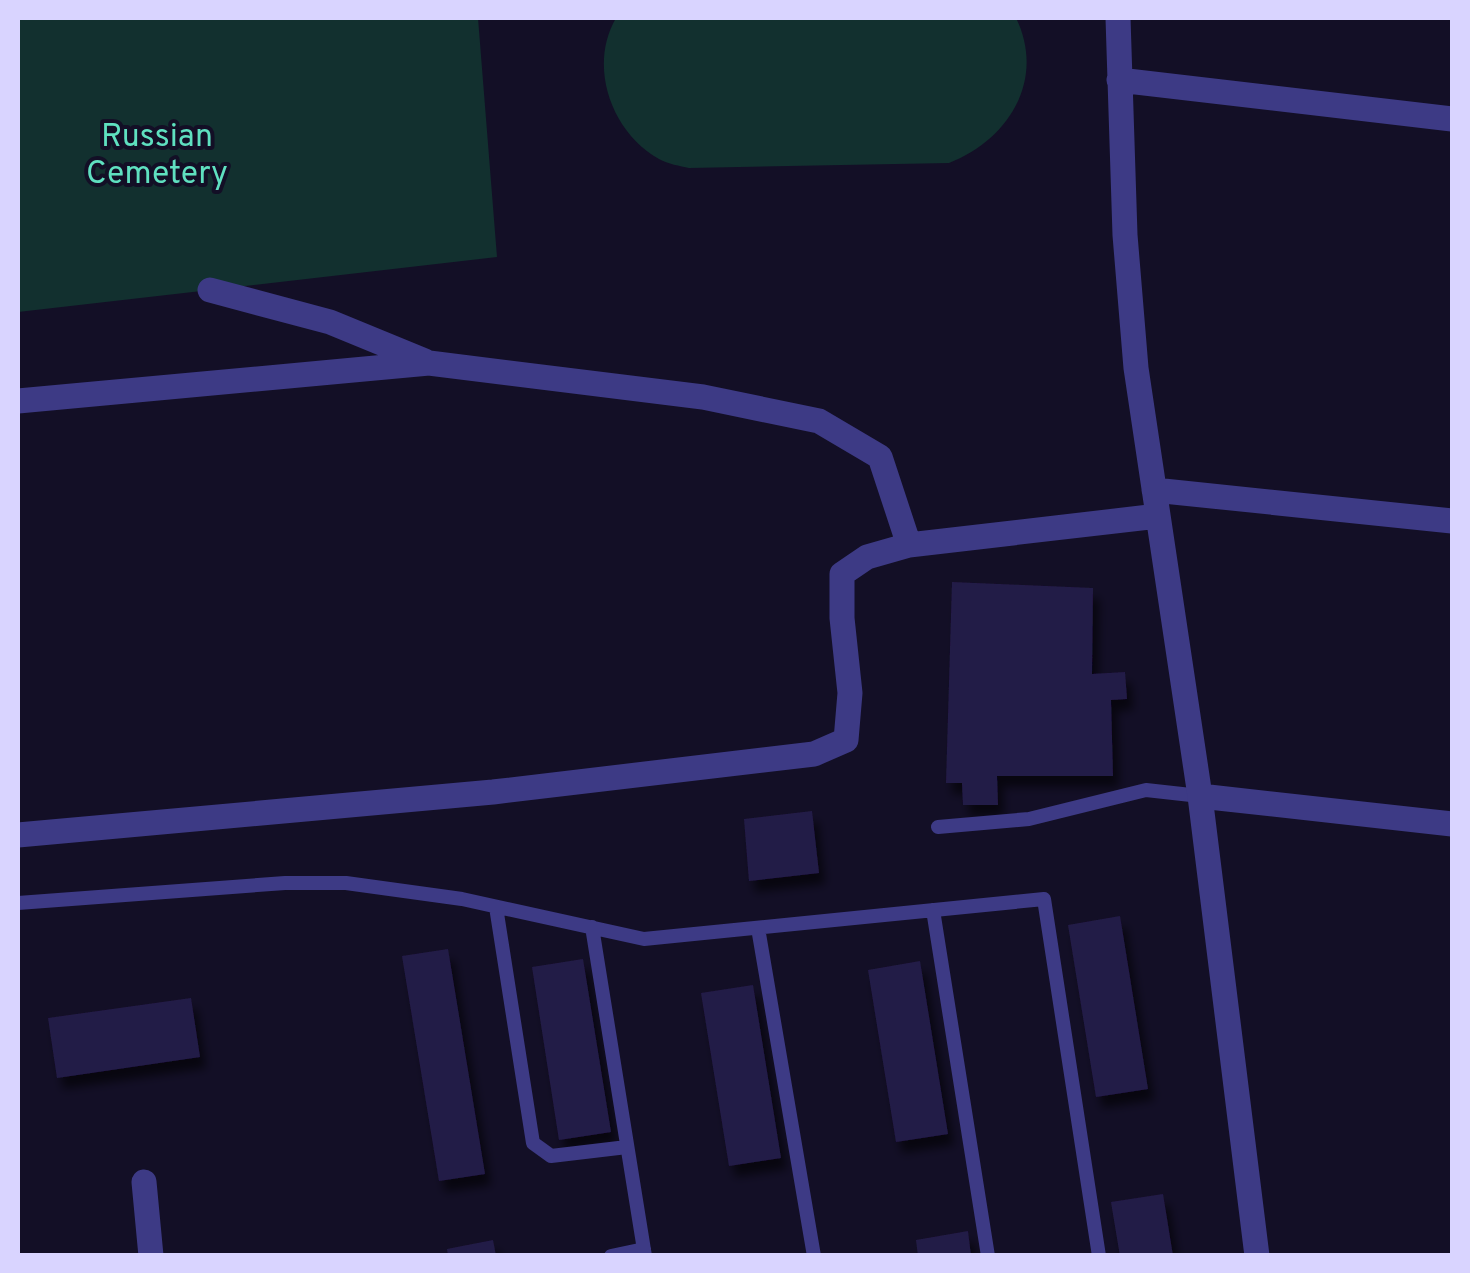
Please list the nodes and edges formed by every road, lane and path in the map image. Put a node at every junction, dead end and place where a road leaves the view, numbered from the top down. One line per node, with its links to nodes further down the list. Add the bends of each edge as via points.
1 (1118, 18): 2 (street)
2 (1119, 80): 3 (street); 7 (street, via 1136,368)
3 (1452, 119)
4 (210, 290): 5 (street, via 330,322)
5 (429, 363): 6 (street); 10 (street, via 703,397 820,421 880,457)
6 (18, 401)
7 (1154, 490): 8 (street); 9 (street)
8 (1158, 516): 10 (street); 11 (street)
9 (1452, 522)
10 (910, 545): 14 (street, via 867,557 842,574 850,693 846,740 814,754 493,792)
11 (1200, 796): 12 (street); 13 (lane, via 1146,790 1029,819); 28 (street)
12 (1452, 824)
13 (938, 826)
14 (18, 835)
15 (18, 903): 16 (lane, via 346,882)
16 (496, 907): 18 (lane); 20 (lane, via 533,1143 551,1156)
17 (933, 910): 19 (lane); 26 (lane); 27 (lane, via 1044,899)
18 (592, 927): 19 (lane, via 644,938); 20 (lane)
19 (758, 928): 25 (lane)
20 (627, 1147): 22 (lane)
21 (144, 1182): 23 (street)
22 (644, 1252): 24 (lane)
23 (152, 1256)
24 (611, 1256)
25 (814, 1256)
26 (988, 1256)
27 (1099, 1256)
28 (1257, 1256)

